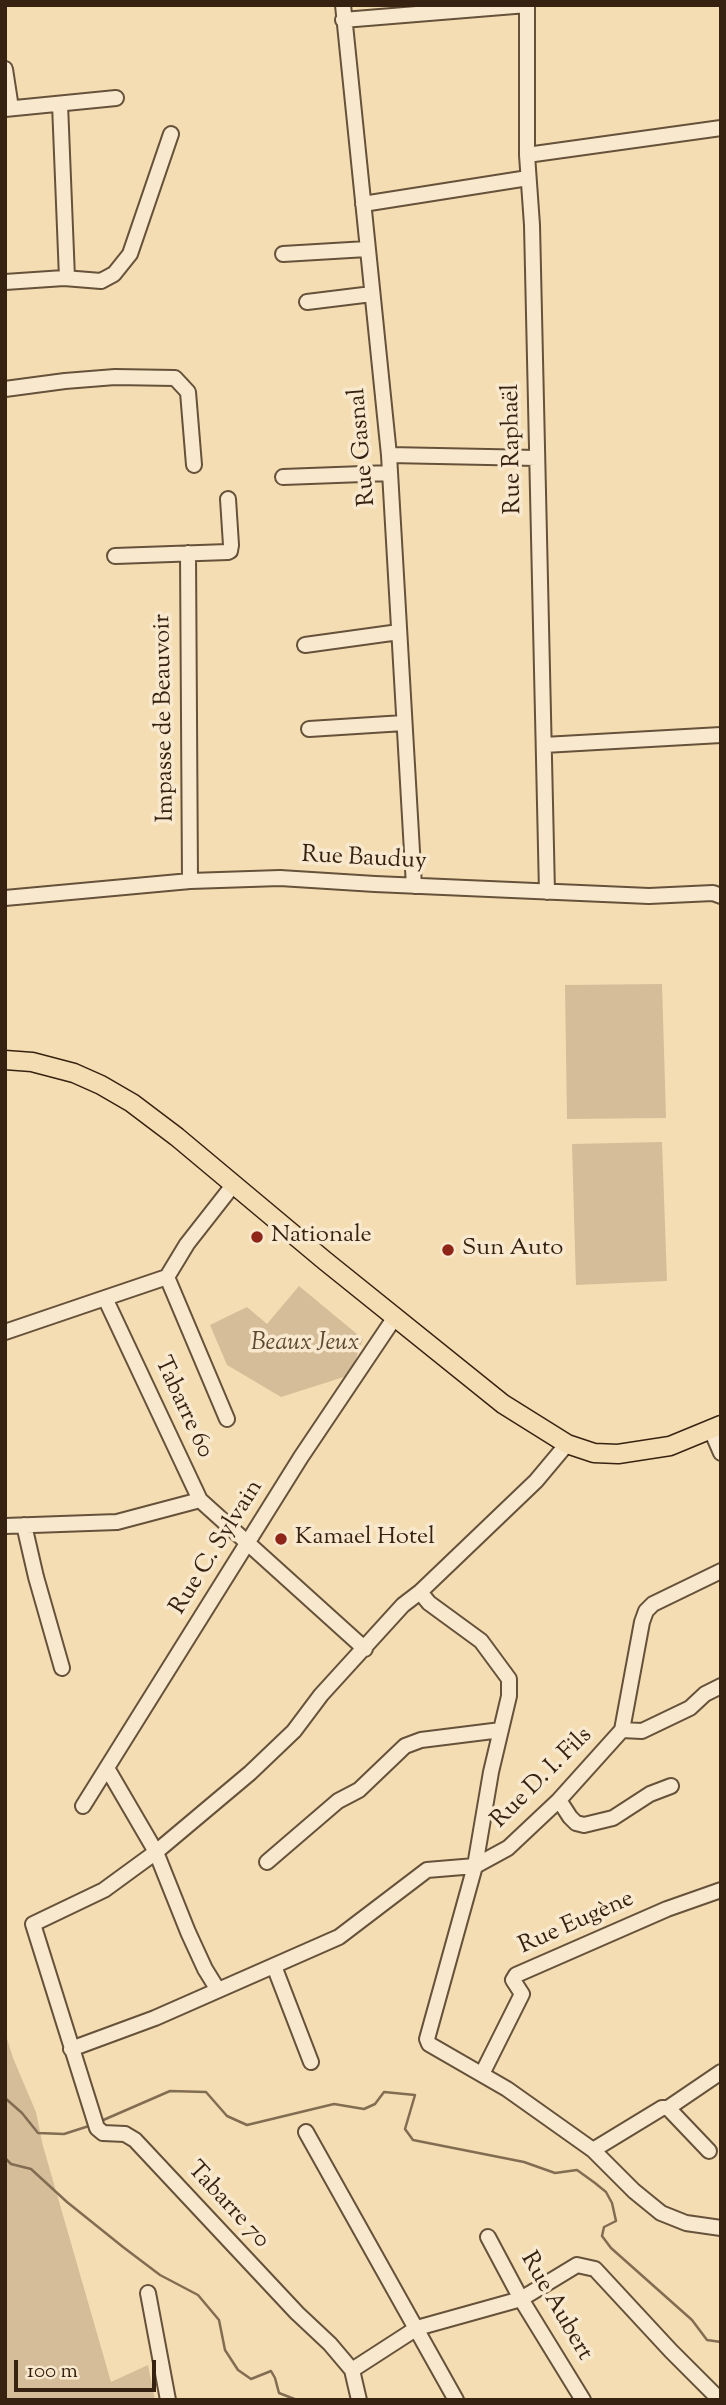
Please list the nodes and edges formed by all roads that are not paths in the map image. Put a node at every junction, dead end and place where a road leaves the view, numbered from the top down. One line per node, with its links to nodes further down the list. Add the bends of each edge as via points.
1 (527, 5): 2 (street); 9 (street, Rue Raphaël)
2 (343, 13): 11 (street, Rue Gasnal)
3 (5, 69): 6 (street)
4 (116, 99): 5 (street)
5 (60, 104): 6 (street); 14 (street)
6 (8, 109)
7 (721, 128): 9 (street)
8 (171, 134): 14 (street, via 130,254 114,274 101,281)
9 (527, 155): 10 (street, Rue Raphaël)
10 (528, 178): 11 (street); 20 (street, Rue Raphaël)
11 (363, 204): 12 (street, Rue Gasnal)
12 (367, 249): 13 (street); 16 (street, Rue Gasnal)
13 (283, 254)
14 (68, 278): 15 (street)
15 (5, 282)
16 (372, 294): 17 (street); 19 (street, Rue Gasnal)
17 (307, 302)
18 (5, 389): 21 (street, via 115,377 175,378 188,392)
19 (389, 455): 20 (street); 22 (street, Rue Gasnal)
20 (537, 458): 32 (street, Rue Raphaël)
21 (194, 465)
22 (390, 473): 23 (street); 27 (street, Rue Gasnal)
23 (284, 477)
24 (228, 499): 25 (street, via 230,551)
25 (188, 554): 26 (street); 33 (street, Impasse de Beauvoir)
26 (114, 556)
27 (399, 632): 28 (street); 29 (street, Rue Gasnal)
28 (305, 645)
29 (404, 723): 30 (street); 34 (street, Rue Gasnal)
30 (309, 729)
31 (721, 735): 32 (street)
32 (544, 745): 35 (street, Rue Raphaël)
33 (190, 881): 34 (street, Rue Bauduy, via 280,878); 37 (street, Rue Bauduy)
34 (414, 886): 35 (street, Rue Bauduy)
35 (547, 891): 36 (street, Rue Bauduy)
36 (721, 895)
37 (5, 898)
38 (5, 1060): 39 (main road, via 32,1062 101,1085 132,1103)
39 (234, 1184): 40 (street); 42 (main road)
40 (167, 1277): 41 (street); 44 (street)
41 (105, 1297): 43 (street); 48 (street, Tabarre 60)
42 (395, 1317): 46 (main road, via 503,1404); 51 (street, Rue C. Sylvain, via 300,1457)
43 (5, 1332)
44 (227, 1419)
45 (716, 1428): 46 (main road, via 670,1446 618,1454 594,1453); 47 (street)
46 (567, 1444): 53 (street, via 536,1481)
47 (721, 1453)
48 (200, 1500): 49 (street, via 117,1522); 51 (street, Tabarre 60)
49 (24, 1525): 50 (street); 55 (street)
50 (5, 1526)
51 (248, 1544): 54 (street, Tabarre 60); 59 (street, Rue C. Sylvain)
52 (721, 1571): 58 (street, Rue D. I. Fils, via 646,1611)
53 (419, 1592): 54 (street); 57 (street, via 481,1641 509,1679)
54 (365, 1649): 63 (street, via 294,1731)
55 (62, 1668)
56 (721, 1686): 58 (street, via 690,1708 642,1731)
57 (501, 1730): 64 (street, via 405,1746 359,1790 338,1801); 65 (street)
58 (622, 1730): 61 (street, Rue D. I. Fils)
59 (107, 1768): 62 (street, Rue C. Sylvain); 63 (street)
60 (671, 1786): 61 (street, via 613,1818 584,1825 570,1817)
61 (559, 1800): 65 (street, Rue D. I. Fils, via 508,1848)
62 (83, 1805)
63 (156, 1852): 68 (street); 69 (street, via 104,1889 33,1924)
64 (267, 1862)
65 (475, 1866): 67 (street, via 427,1870 339,1937); 72 (street, via 427,2039 429,2045)
66 (721, 1889): 72 (street, Rue Eugène, via 516,1975 513,1980 522,1994)
67 (274, 1966): 68 (street); 70 (street)
68 (218, 1990): 69 (street)
69 (71, 2049): 82 (street, Tabarre 70, via 97,2127 103,2133 125,2134 135,2140)
70 (311, 2062)
71 (721, 2071): 73 (street)
72 (482, 2074): 75 (street)
73 (668, 2108): 75 (street); 76 (street)
74 (306, 2132): 81 (street)
75 (593, 2150): 77 (street, via 661,2213 686,2223)
76 (709, 2151)
77 (721, 2228)
78 (488, 2237): 80 (street, Rue Aubert)
79 (148, 2293): 83 (street)
80 (521, 2298): 81 (street); 86 (street, Rue Aubert); 87 (street, via 577,2265 595,2270)
81 (417, 2328): 82 (street); 85 (street)
82 (352, 2370): 84 (street, Tabarre 70)
83 (168, 2400)
84 (359, 2400)
85 (456, 2400)
86 (583, 2400)
87 (720, 2400)

